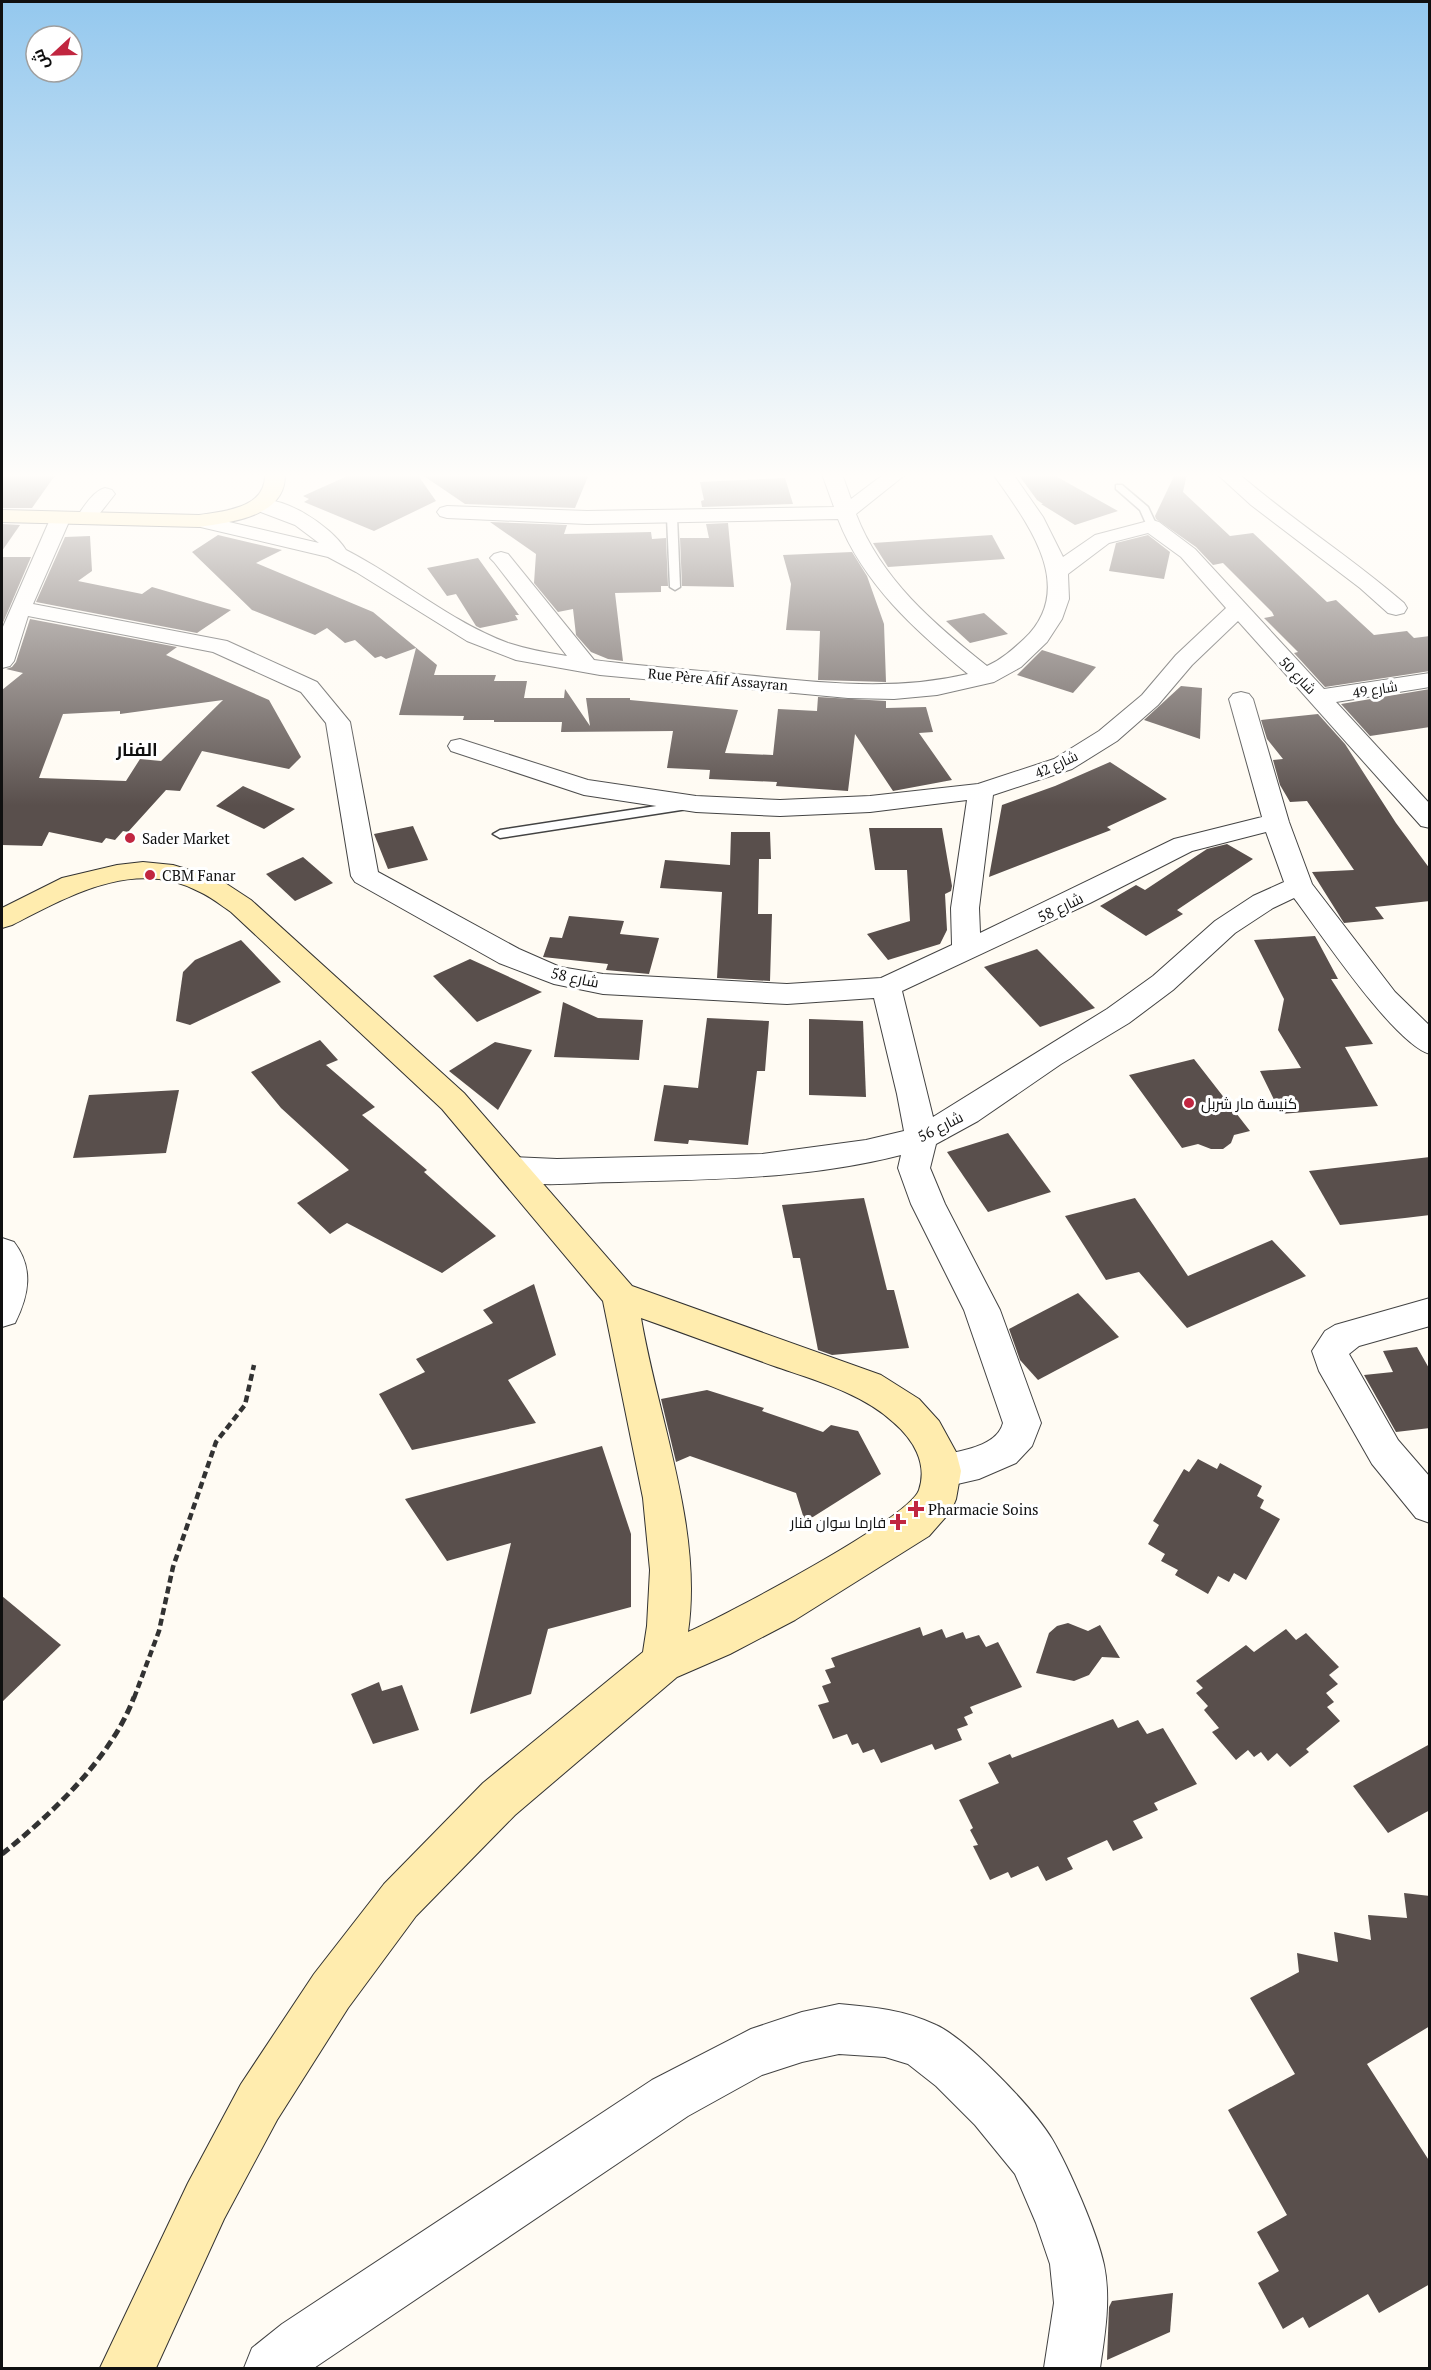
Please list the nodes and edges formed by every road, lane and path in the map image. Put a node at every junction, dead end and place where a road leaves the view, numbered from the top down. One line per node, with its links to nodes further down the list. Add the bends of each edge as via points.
1 (31, 585): 8 (street)
2 (389, 585): 12 (street, Rue Père Afif Assayran, via 496,647)
3 (522, 585): 12 (street)
4 (887, 585): 13 (street, via 928,630)
5 (1057, 585): 13 (street, Rue Père Afif Assayran, via 1058,600 1050,621 1031,648 1014,663)
6 (1216, 585): 10 (street, شارع 50)
7 (1367, 585): 9 (street)
8 (20, 608): 11 (street); 26 (street, شارع 58, via 219,646 309,687 338,723 365,876 509,956 554,975 603,984 787,994)
9 (1396, 608)
10 (1238, 609): 15 (street, شارع 50); 18 (street, شارع 42, via 1184,660 1150,700 1108,736 1063,764)
11 (2, 661)
12 (586, 666): 13 (street, Rue Père Afif Assayran, via 844,690 937,688)
13 (986, 677)
14 (1430, 680): 15 (street, شارع 49)
15 (1320, 697): 20 (street, شارع 50)
16 (1241, 699): 21 (street)
17 (460, 746): 19 (street, شارع 42, via 585,786)
18 (981, 791): 19 (street, شارع 42, via 870,804 780,808); 25 (street, via 965,908)
19 (696, 804): 22 (lane)
20 (1430, 820)
21 (1276, 822): 23 (street); 25 (street, شارع 58, via 1183,844)
22 (500, 834)
23 (1299, 885): 27 (street, via 1384,999); 28 (street, شارع 56, via 1263,902 1226,927 1118,1016)
24 (2, 919): 29 (street, via 72,884 117,873 173,873 209,885 241,906 453,1101)
25 (966, 951): 26 (street, شارع 58)
26 (886, 987): 28 (street, via 914,1094)
27 (1430, 1044)
28 (921, 1138): 29 (street, شارع 56, via 866,1152 762,1166); 35 (street, via 914,1168 982,1310 1022,1423 1016,1442 1003,1451)
29 (512, 1169): 31 (street)
30 (2, 1251): 33 (street, via 12,1285)
31 (620, 1296): 35 (street, via 868,1386 906,1410 926,1432); 37 (street, via 662,1498 670,1570)
32 (1430, 1312): 36 (street, via 1348,1335 1330,1351 1384,1452)
33 (2, 1313)
34 (254, 1365): 38 (path, via 245,1405 216,1442 173,1567 159,1631 129,1711 84,1779)
35 (942, 1471): 37 (street, via 937,1498 915,1524 780,1607)
36 (1430, 1506)
37 (662, 1663): 39 (street, via 499,1799 400,1900 331,1990 254,2112 206,2201)
38 (2, 1854)
39 (128, 2368)
40 (272, 2368): 41 (street, via 301,2343 670,2098 752,2054 839,2029 885,2032 921,2043 954,2068 993,2107 1032,2156 1077,2264 1081,2303)
41 (1072, 2368)

